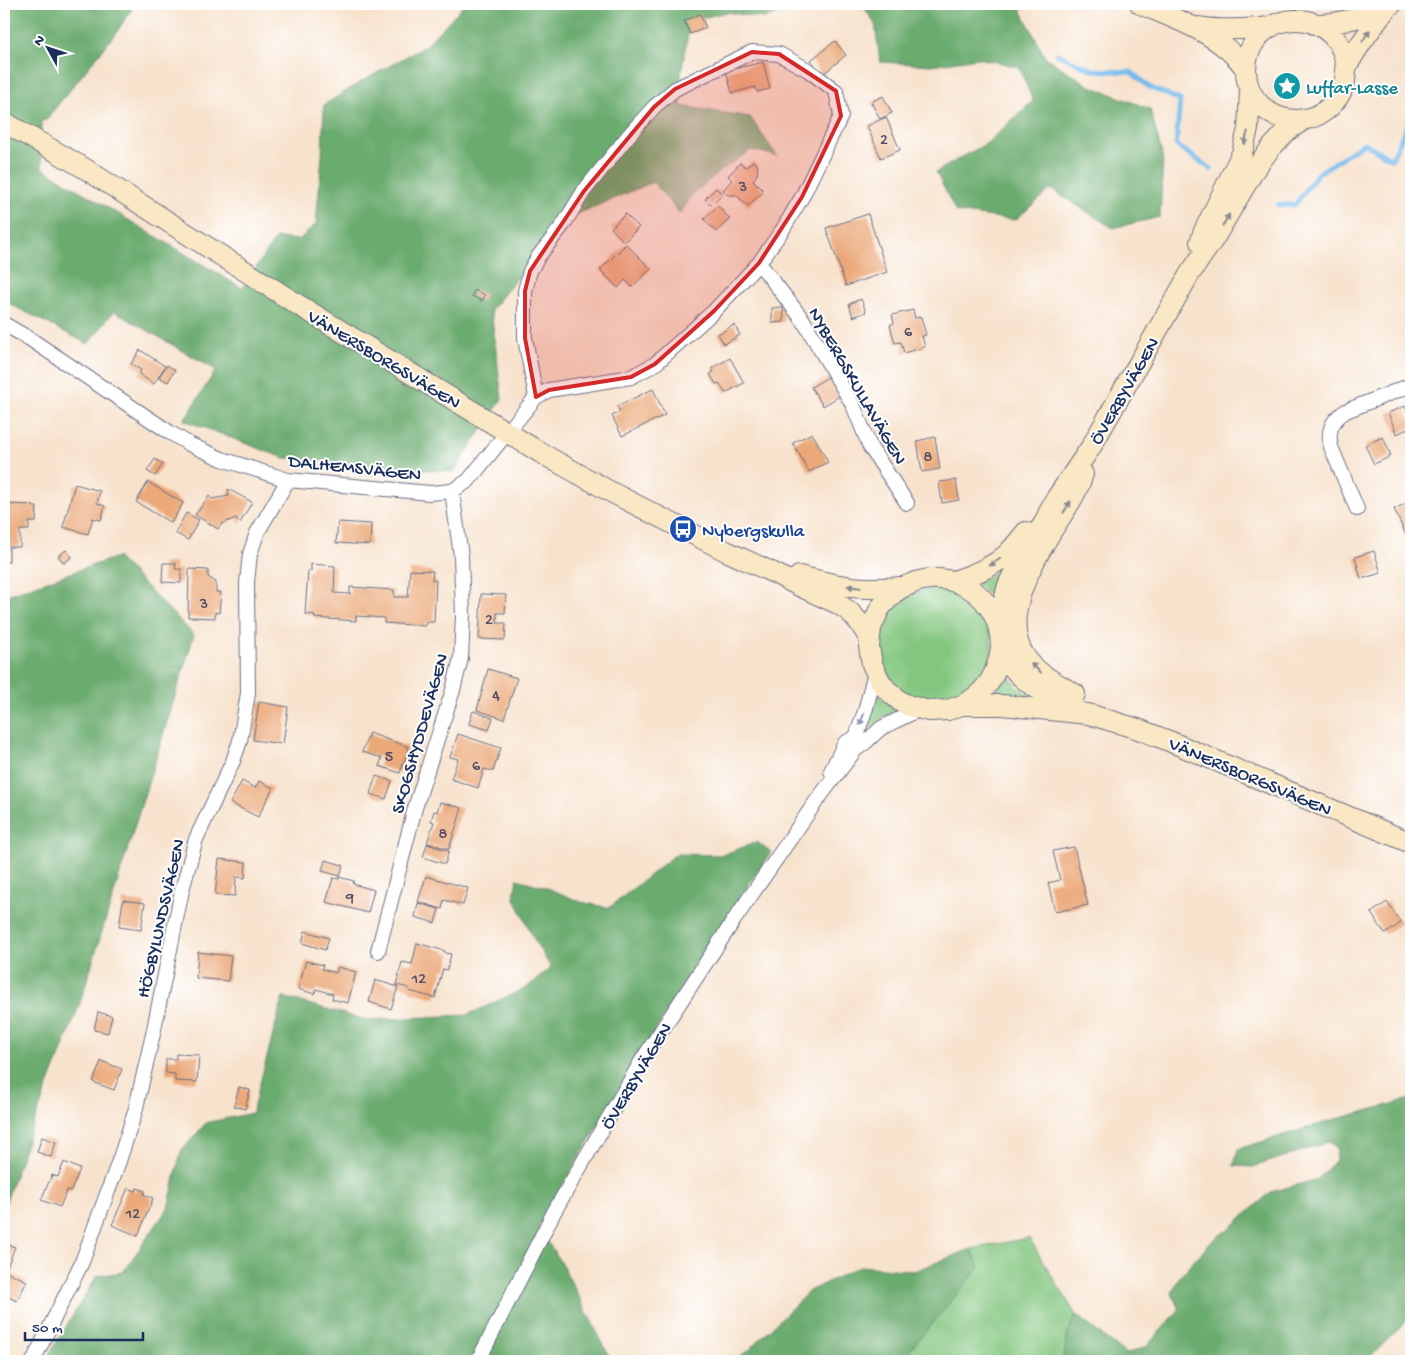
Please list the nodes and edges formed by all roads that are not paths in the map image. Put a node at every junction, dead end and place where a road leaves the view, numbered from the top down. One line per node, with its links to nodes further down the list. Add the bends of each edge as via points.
1 (1140, 4): 4 (main road)
2 (1391, 4): 3 (main road, via 1350,20); 7 (main road, one-way to 2)
3 (1314, 24): 5 (main road, via 1292,21); 7 (main road, ÖVERBYVÄGEN, via 1337,42)
4 (1192, 26): 5 (main road, via 1219,29); 6 (main road, via 1226,46)
5 (1271, 27): 6 (main road, ÖVERBYVÄGEN, via 1255,42 1248,55)
6 (1246, 69): 8 (main road, ÖVERBYVÄGEN)
7 (1345, 70): 9 (main road, ÖVERBYVÄGEN, via 1343,86 1336,99 1326,110)
8 (1250, 90): 9 (main road, ÖVERBYVÄGEN, via 1263,108 1276,116 1290,120); 12 (main road, ÖVERBYVÄGEN, one-way to 12, via 1248,129 1242,153 1204,230)
9 (1305, 119): 12 (main road, ÖVERBYVÄGEN, one-way to 9, via 1255,169 1287,131)
10 (4, 122): 16 (main road, VÄNERSBORGSVÄGEN, via 84,168 292,301)
11 (759, 263): 15 (street, via 714,311 655,364 631,377 549,390); 15 (street, via 802,197 841,116 836,91 808,70 779,54 752,52 675,89 654,108 584,191 538,257 525,290 524,338); 20 (street, NYBERGSKULLAVÄGEN, via 803,320 852,405 870,447)
12 (1189, 274): 17 (main road, ÖVERBYVÄGEN)
13 (4, 324): 18 (street, DALHEMSVÄGEN, via 189,444 222,459)
14 (1411, 385): 22 (street, via 1346,411 1336,417 1331,428 1331,447)
15 (536, 397): 16 (street)
16 (508, 433): 19 (street, via 468,481); 23 (main road, VÄNERSBORGSVÄGEN, via 611,492)
17 (1091, 446): 21 (main road, ÖVERBYVÄGEN); 33 (main road, one-way to 17, via 1035,668 1020,647 1016,632 1017,610 1025,580 1080,484)
18 (288, 480): 19 (street, DALHEMSVÄGEN, via 430,493); 37 (street, HÖGBYLUNDSVÄGEN, via 256,534 250,554 247,582 248,693 240,741 234,761 196,839 134,1112 82,1262)
19 (452, 491): 36 (street, SKOGSHYDDEVÄGEN, via 462,556 461,658 415,808)
20 (907, 503)
21 (1053, 503): 24 (main road, ÖVERBYVÄGEN, one-way to 24, via 1007,554 971,576); 26 (main road, ÖVERBYVÄGEN, via 1011,578)
22 (1357, 509)
23 (776, 574): 25 (main road, VÄNERSBORGSVÄGEN, one-way to 23, via 865,588); 27 (main road, VÄNERSBORGSVÄGEN, via 849,611)
24 (953, 581): 25 (main road, VÄNERSBORGSVÄGEN, via 920,580); 26 (main road, VÄNERSBORGSVÄGEN, via 979,595)
25 (903, 587): 27 (main road, via 880,608)
26 (998, 624): 28 (main road, VÄNERSBORGSVÄGEN)
27 (869, 638): 29 (main road, VÄNERSBORGSVÄGEN)
28 (1001, 648): 30 (main road, via 996,671 990,681 973,699); 32 (main road, VÄNERSBORGSVÄGEN, via 1019,675)
29 (875, 672): 31 (main road, VÄNERSBORGSVÄGEN, via 893,696); 34 (street, ÖVERBYVÄGEN, one-way to 34, via 856,737 845,743)
30 (962, 705): 31 (main road, VÄNERSBORGSVÄGEN, via 938,711); 32 (main road, VÄNERSBORGSVÄGEN, via 1002,705)
31 (920, 709): 34 (street, ÖVERBYVÄGEN, via 881,728 855,750)
32 (1088, 714): 33 (main road, VÄNERSBORGSVÄGEN)
33 (1138, 729): 35 (main road, VÄNERSBORGSVÄGEN)
34 (815, 803): 38 (street, ÖVERBYVÄGEN, via 642,1060 554,1212)
35 (1411, 843)
36 (378, 951)
37 (33, 1361)
38 (478, 1361)

